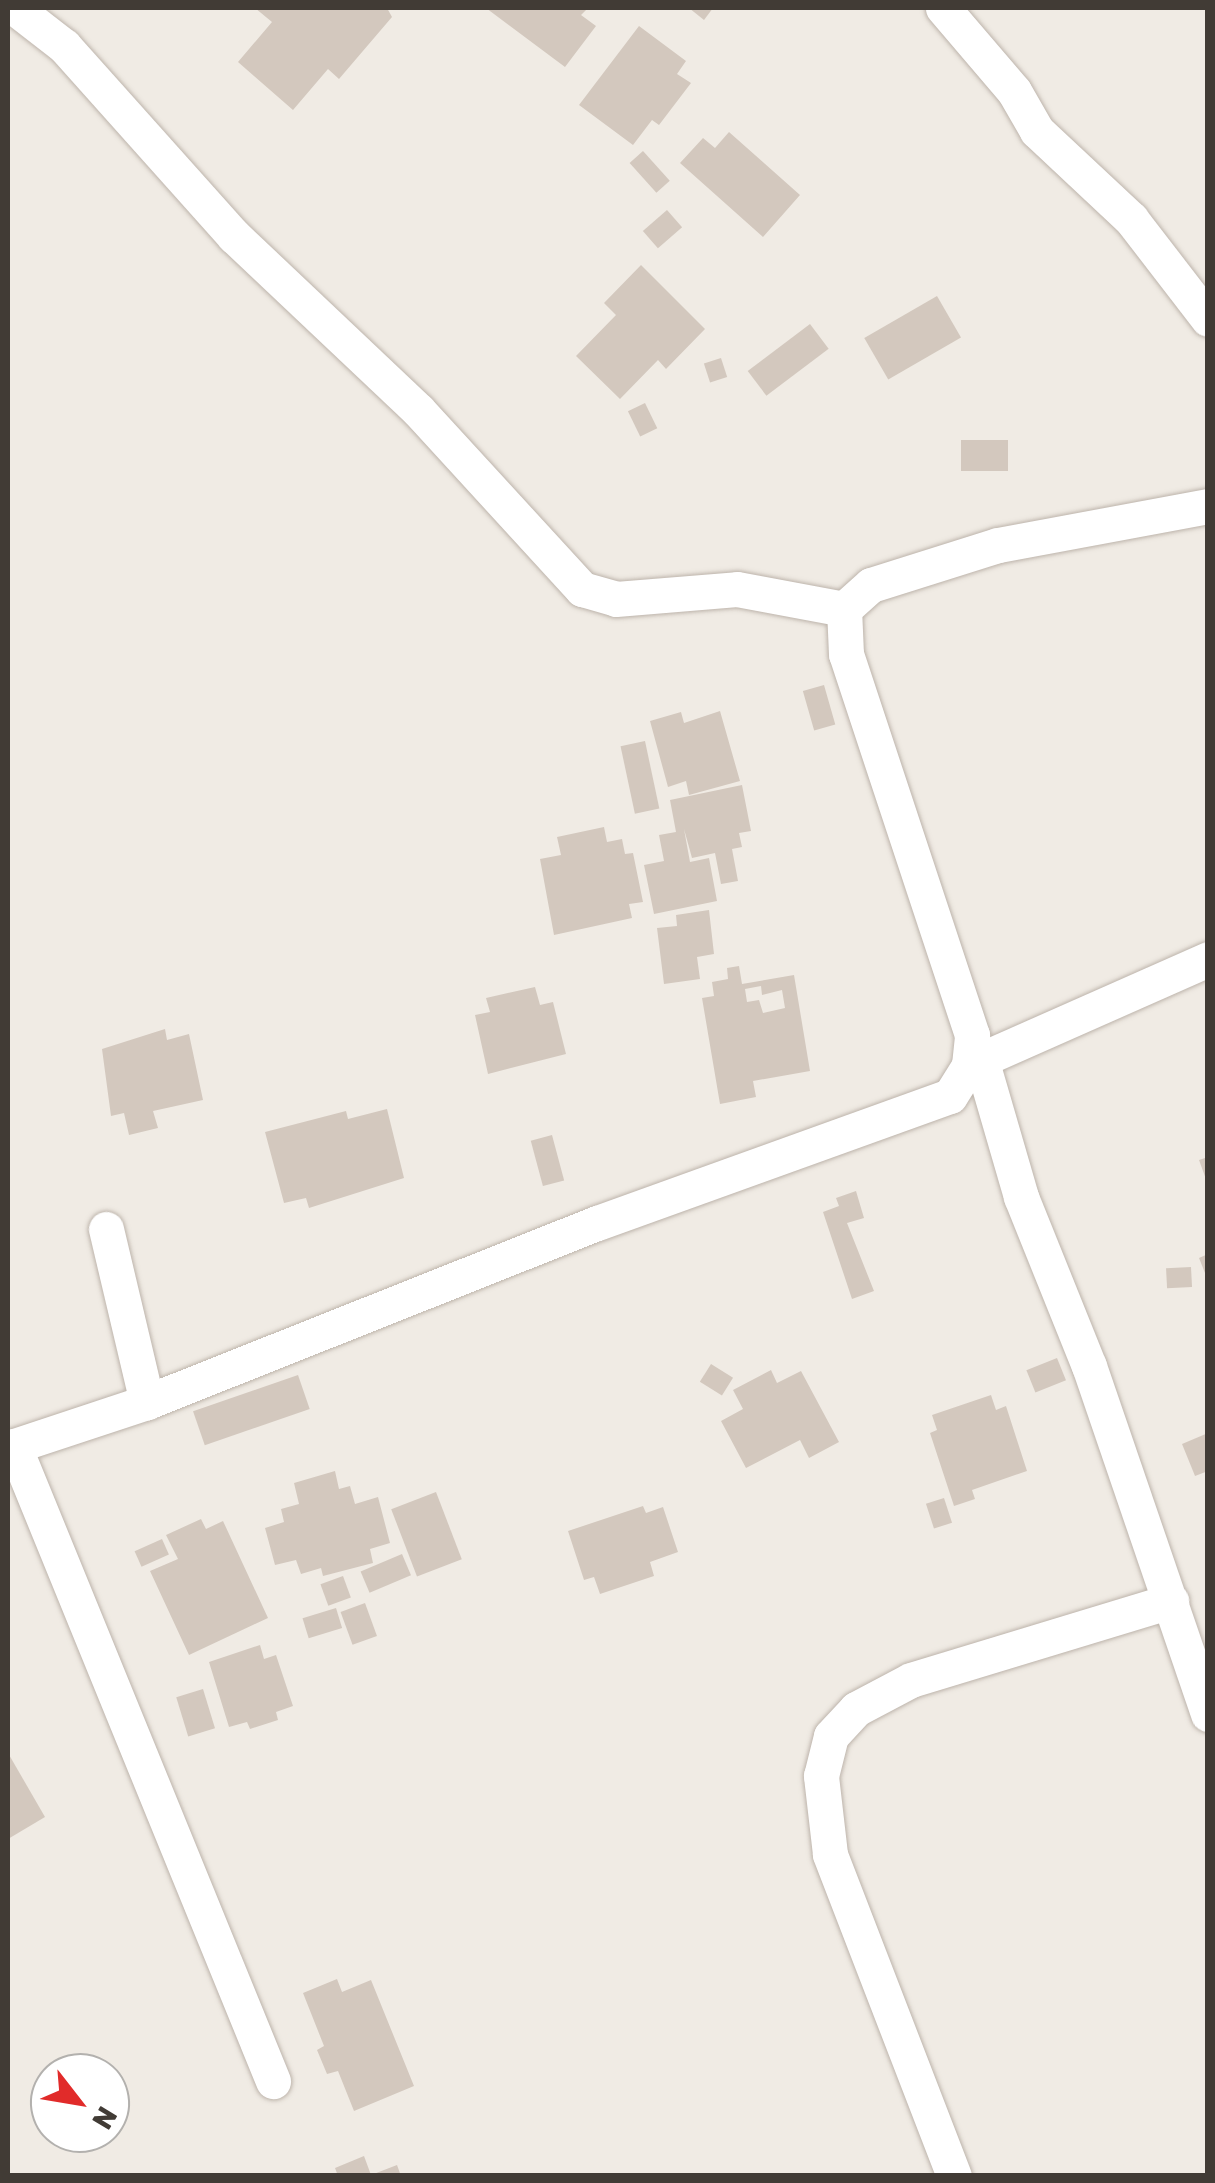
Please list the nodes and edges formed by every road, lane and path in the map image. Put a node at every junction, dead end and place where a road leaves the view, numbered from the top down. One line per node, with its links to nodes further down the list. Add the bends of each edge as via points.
1 (15, 8): 5 (street, via 64,46 234,236 418,410 582,589 616,599 737,589)
2 (943, 8): 3 (street, via 1014,91 1037,131 1131,219)
3 (1208, 319)
4 (1208, 506): 5 (street, via 998,545 870,585)
5 (844, 609): 7 (street, via 846,654 972,1034)
6 (1208, 958): 7 (street)
7 (975, 1062): 9 (street, via 950,1096 922,1110 597,1223); 11 (street)
8 (106, 1229): 9 (street)
9 (147, 1402): 10 (street)
10 (11, 1447): 13 (street)
11 (1170, 1601): 12 (street); 14 (street, via 912,1680 856,1709 831,1736 821,1776 830,1854)
12 (1208, 1714)
13 (273, 2082)
14 (954, 2176)

